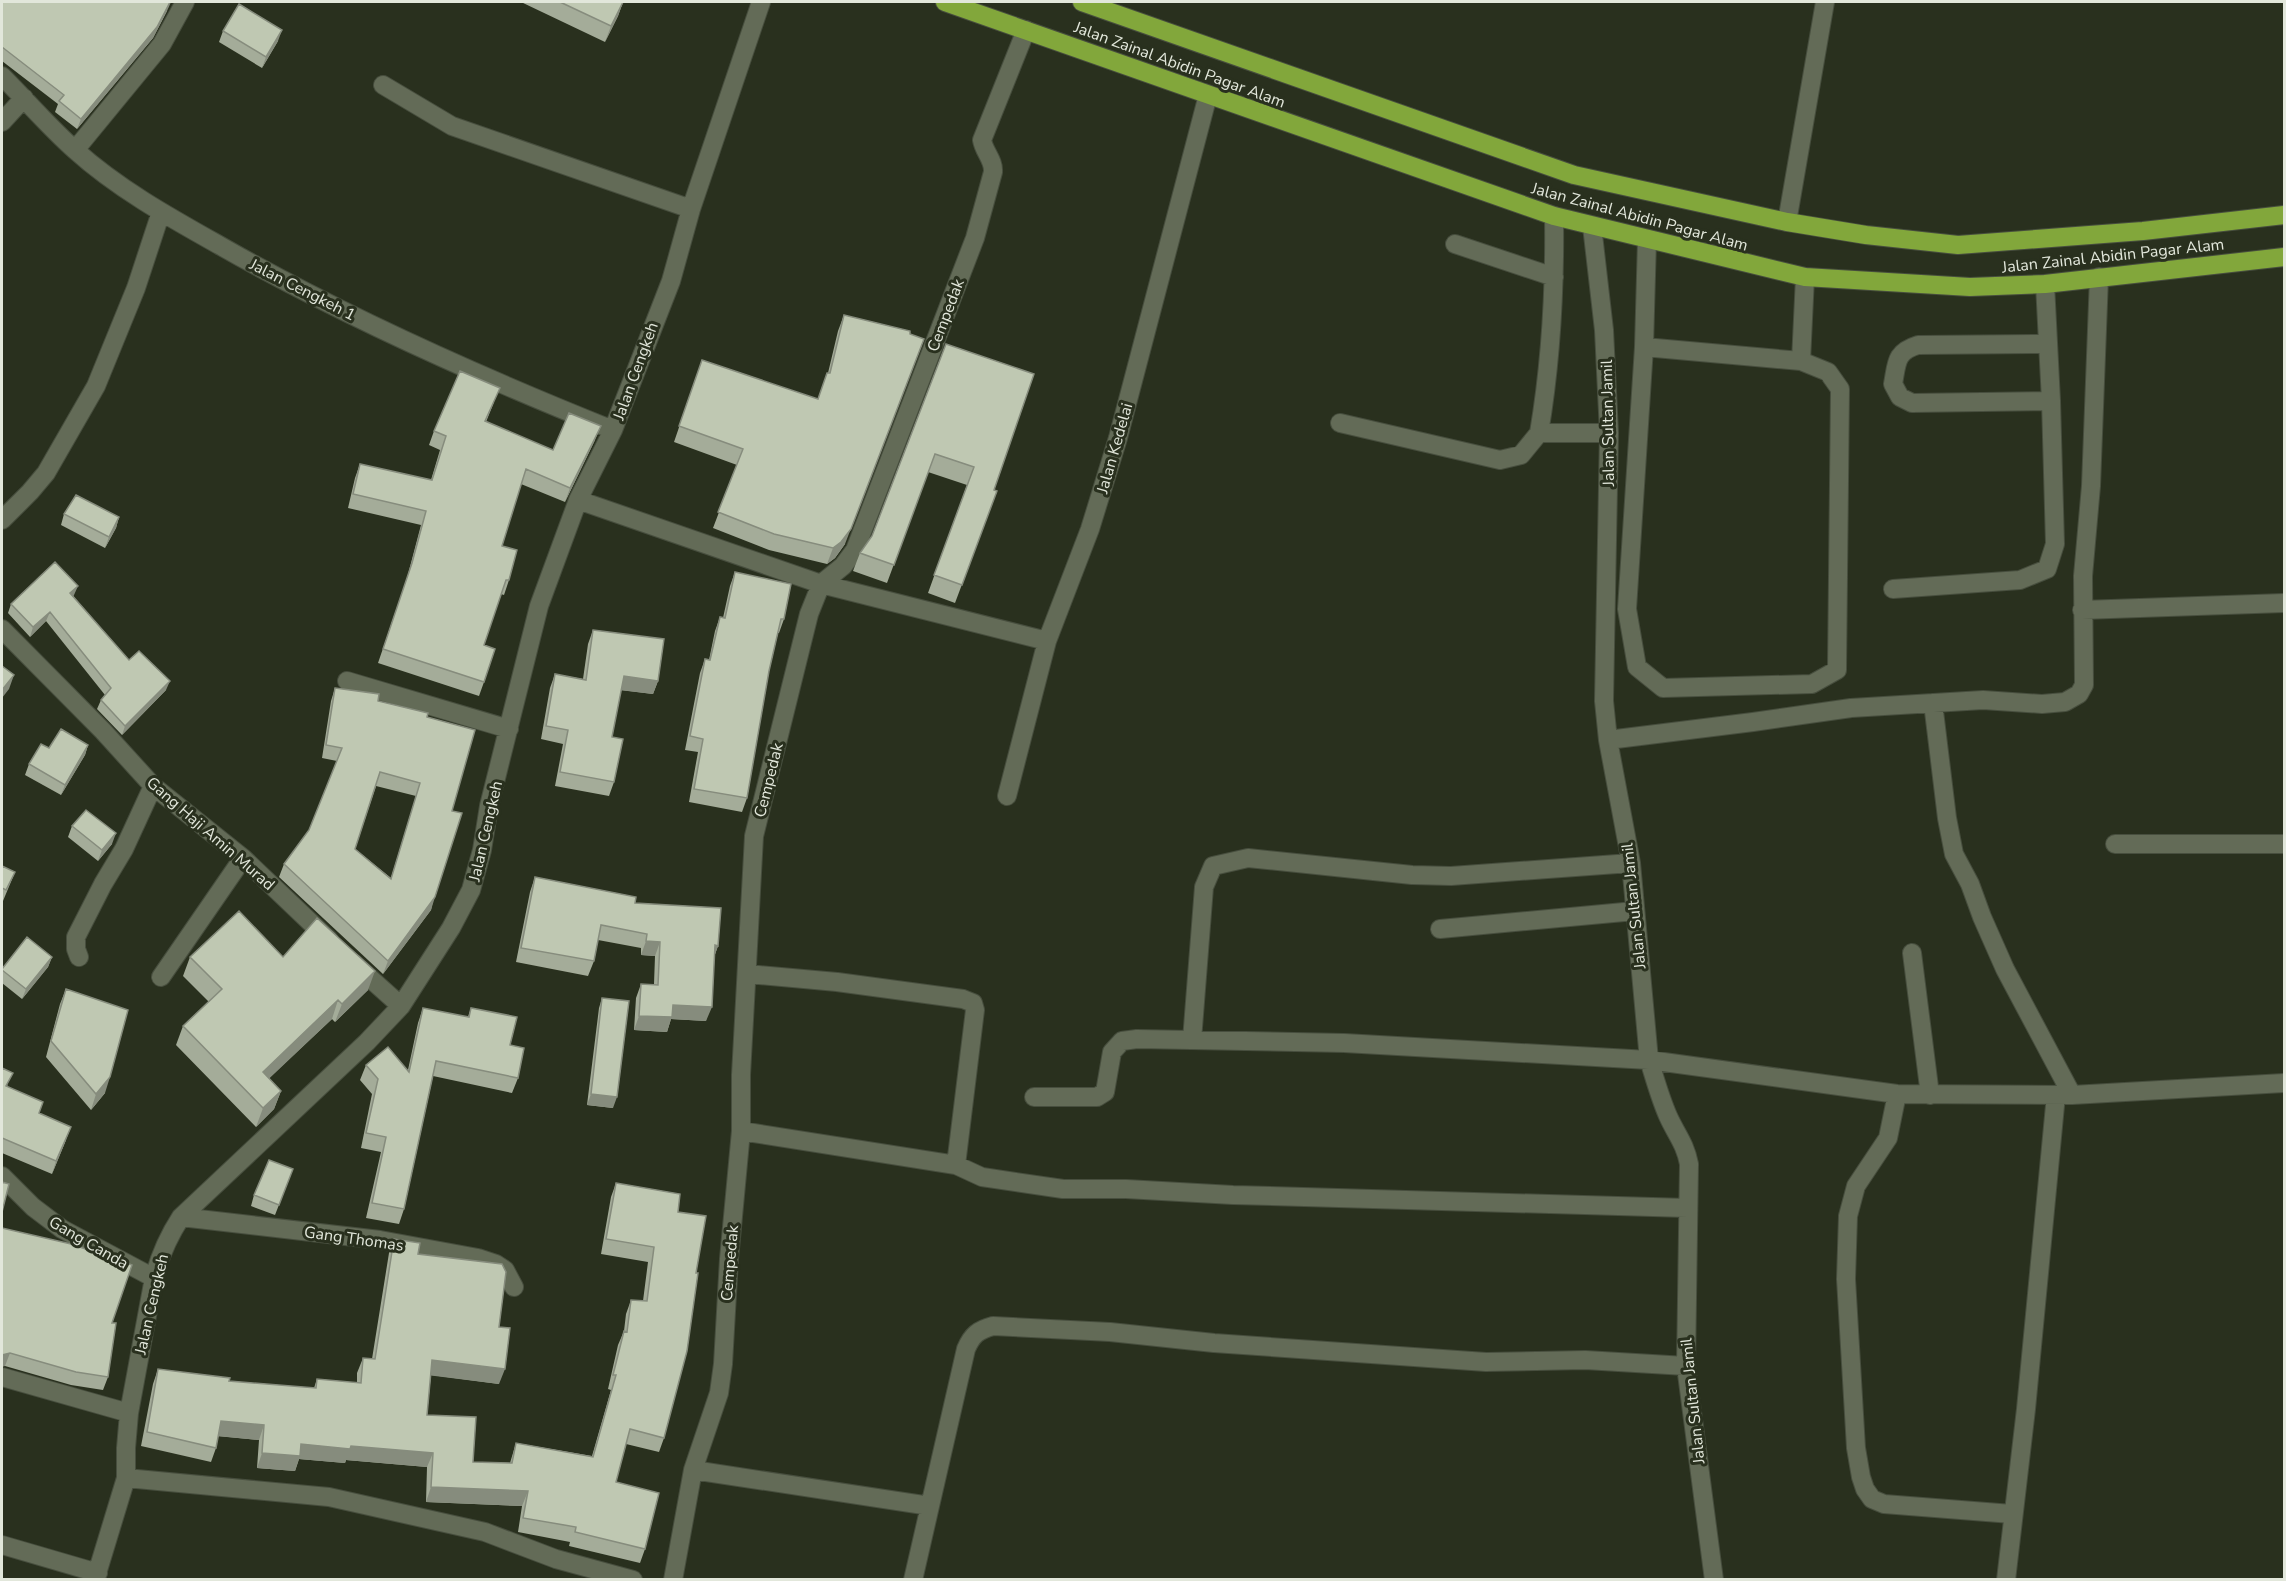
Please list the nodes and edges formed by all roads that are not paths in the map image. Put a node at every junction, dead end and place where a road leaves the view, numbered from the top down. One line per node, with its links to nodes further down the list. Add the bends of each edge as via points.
1 (185, 2): 12 (street, via 162,44)
2 (761, 2): 13 (street, Jalan Cengkeh)
3 (945, 2): 6 (highway, Jalan Zainal Abidin Pagar Alam)
4 (1085, 2): 17 (highway, Jalan Zainal Abidin Pagar Alam, via 1574,175)
5 (1825, 2): 17 (street)
6 (1026, 30): 9 (highway, Jalan Zainal Abidin Pagar Alam); 36 (street, Cempedak, via 982,140 994,165 975,238 855,550)
7 (2, 76): 10 (street, Jalan Cengkeh 1)
8 (383, 85): 13 (street, via 452,126)
9 (1208, 95): 16 (highway, Jalan Zainal Abidin Pagar Alam); 41 (street, Jalan Kedelai, via 1118,438 1090,529)
10 (24, 98): 11 (street); 12 (street, Jalan Cengkeh 1)
11 (2, 122)
12 (75, 150): 14 (street, Jalan Cengkeh 1)
13 (691, 209): 31 (street, Jalan Cengkeh, via 671,281)
14 (160, 212): 31 (street, Jalan Cengkeh 1, via 395,337); 35 (street, via 136,288 96,386 46,472)
15 (2284, 215): 17 (highway, Jalan Zainal Abidin Pagar Alam, via 2143,231 1958,245)
16 (1554, 216): 18 (highway, Jalan Zainal Abidin Pagar Alam); 22 (street)
17 (1787, 222)
18 (1592, 226): 19 (highway, Jalan Zainal Abidin Pagar Alam); 32 (street, Jalan Sultan Jamil)
19 (1647, 240): 24 (highway, Jalan Zainal Abidin Pagar Alam); 27 (street)
20 (1455, 244): 22 (street)
21 (2284, 257): 23 (highway, Jalan Zainal Abidin Pagar Alam)
22 (1554, 277): 33 (street)
23 (2099, 277): 25 (highway, Jalan Zainal Abidin Pagar Alam); 39 (street)
24 (1805, 278): 25 (highway, Jalan Zainal Abidin Pagar Alam, via 1970,287); 28 (street)
25 (2045, 284): 26 (street)
26 (2048, 344): 29 (street); 29 (street, via 1918,345 1905,349 1898,357 1893,384 1900,397 1912,404)
27 (1644, 347): 28 (street); 28 (street, via 1627,609 1637,667 1663,688 1812,684 1837,670 1840,389 1828,372)
28 (1801, 361)
29 (2051, 401): 37 (street, via 2055,544 2047,569 2020,580)
30 (1340, 423): 33 (street, via 1500,460 1521,454)
31 (613, 430): 34 (street, Jalan Cengkeh)
32 (1610, 433): 33 (street); 45 (street, Jalan Sultan Jamil, via 1604,700)
33 (1539, 434)
34 (578, 500): 36 (street); 44 (street, Jalan Cengkeh, via 539,606)
35 (2, 520)
36 (821, 584): 41 (street); 56 (street, Cempedak, via 803,636 754,836)
37 (1893, 589)
38 (2284, 603): 39 (street)
39 (2082, 610): 43 (street, via 2084,685 2072,700 2042,704 1983,700)
40 (2, 629): 46 (street, Gang Haji Amin Murad)
41 (1047, 641): 47 (street, Jalan Kedelai)
42 (347, 681): 44 (street)
43 (1933, 703): 45 (street, via 1851,708); 64 (street, via 1954,855)
44 (509, 729): 58 (street, Jalan Cengkeh, via 471,890)
45 (1608, 740): 51 (street, Jalan Sultan Jamil)
46 (153, 786): 50 (street, Gang Haji Amin Murad); 55 (street, via 76,938)
47 (1006, 796)
48 (2115, 844): 49 (street)
49 (2284, 844)
50 (243, 858): 57 (street); 58 (street, Gang Haji Amin Murad)
51 (1631, 863): 52 (street, Jalan Sultan Jamil); 59 (street, via 1451,876 1248,858 1213,866 1204,887)
52 (1635, 911): 53 (street); 60 (street, Jalan Sultan Jamil)
53 (1440, 929)
54 (1912, 953): 63 (street)
55 (79, 957)
56 (748, 974): 66 (street, Cempedak); 67 (street, via 940,995 973,1003)
57 (161, 977)
58 (401, 1006): 70 (street, Jalan Cengkeh)
59 (1192, 1040): 60 (street, via 1344,1043); 65 (street, via 1122,1041 1112,1052 1105,1092 1097,1097)
60 (1649, 1060): 62 (street); 69 (street, Jalan Sultan Jamil, via 1669,1118 1686,1150)
61 (2284, 1083): 64 (street)
62 (1897, 1094): 63 (street); 79 (street, via 1888,1138 1856,1186 1848,1215 1846,1279 1861,1477 1868,1495 1877,1503)
63 (1930, 1095): 64 (street)
64 (2064, 1095): 79 (street)
65 (1034, 1098)
66 (741, 1131): 67 (street); 76 (street, Cempedak, via 723,1364 718,1393)
67 (956, 1165): 69 (street, via 982,1177 1062,1189)
68 (2, 1176): 71 (street, Gang Canda, via 62,1229)
69 (1687, 1208): 73 (street, Jalan Sultan Jamil)
70 (181, 1217): 71 (street, Jalan Cengkeh, via 167,1239); 72 (street, Gang Thomas, via 380,1240 478,1258 505,1270)
71 (154, 1278): 75 (street, Jalan Cengkeh)
72 (514, 1287)
73 (1686, 1366): 78 (street, via 1585,1360 1475,1361 993,1326 975,1333 966,1348); 85 (street, Jalan Sultan Jamil)
74 (2, 1377): 75 (street)
75 (129, 1413): 77 (street, Jalan Cengkeh)
76 (693, 1470): 78 (street); 83 (street, Cempedak)
77 (126, 1478): 81 (street, Jalan Cengkeh); 82 (street, via 329,1497 486,1532 556,1559)
78 (930, 1506): 84 (street)
79 (2012, 1514): 86 (street)
80 (2, 1545): 81 (street)
81 (96, 1576)
82 (633, 1580)
83 (673, 1580)
84 (913, 1580)
85 (1713, 1580)
86 (2006, 1580)

